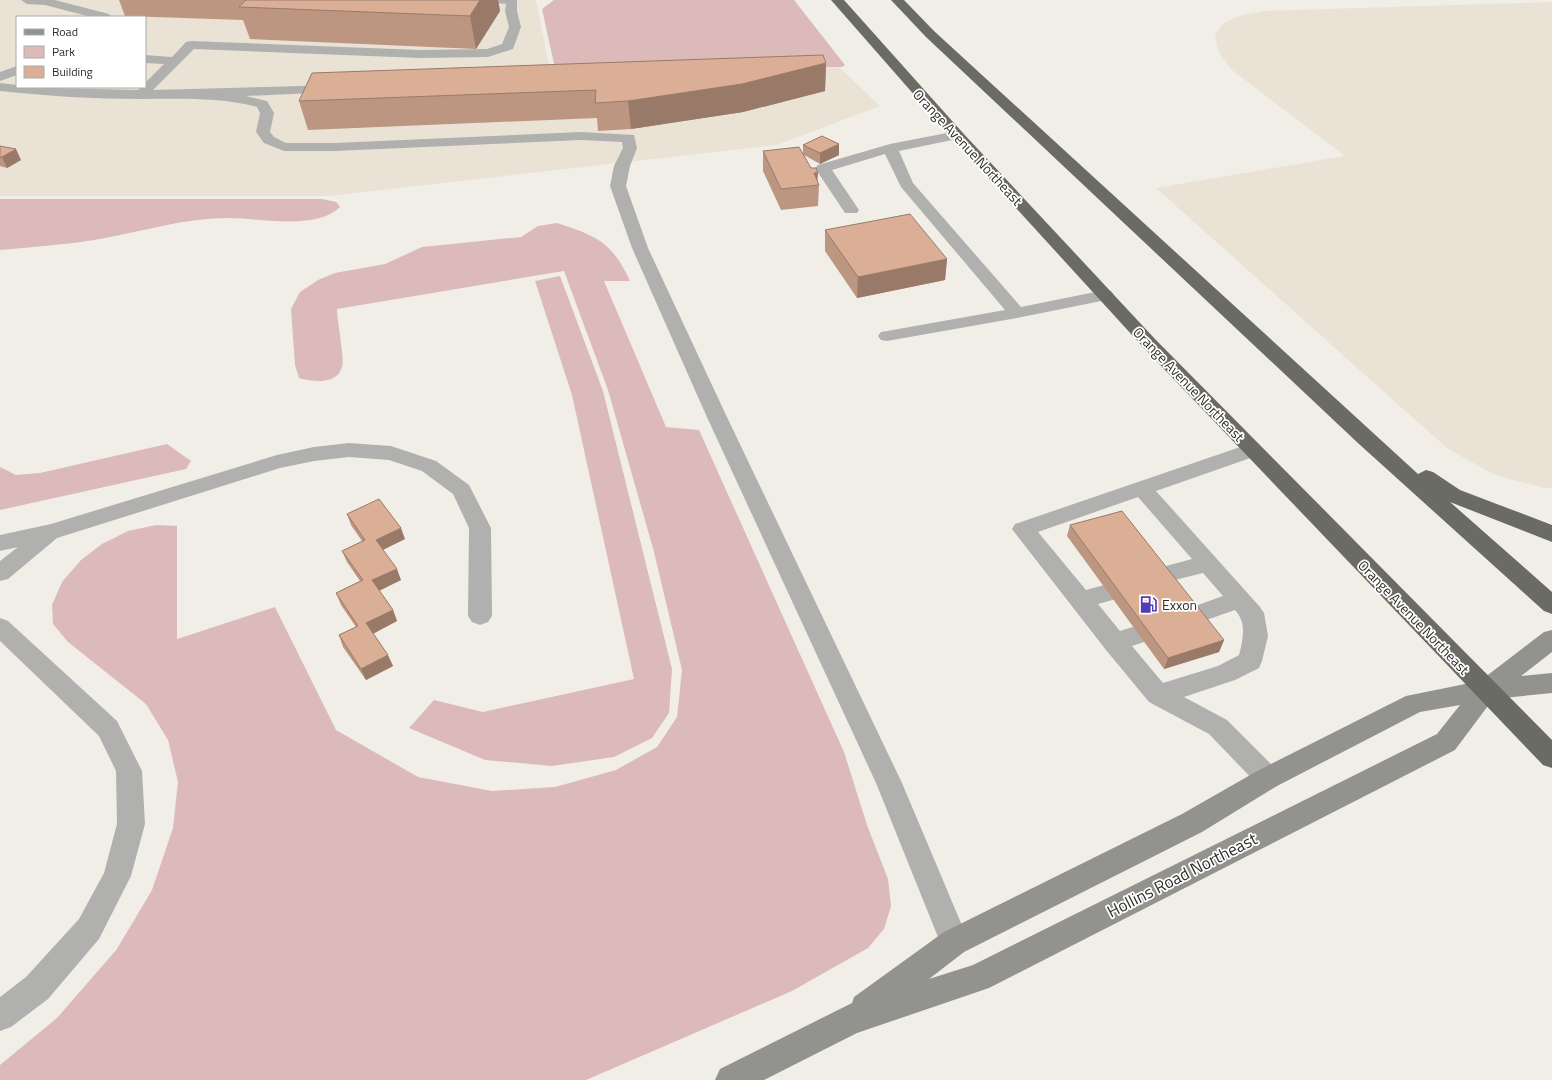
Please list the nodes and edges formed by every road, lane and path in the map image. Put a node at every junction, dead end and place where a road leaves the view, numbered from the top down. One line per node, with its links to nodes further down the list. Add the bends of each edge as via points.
1 (27, 0): 6 (lane, via 44,1)
2 (499, 0): 9 (lane, via 512,1 511,11 515,27 508,46 488,53 420,54 192,45)
3 (837, 0): 16 (highway, Orange Avenue Northeast)
4 (897, 0): 22 (highway, via 930,34)
5 (95, 2): 6 (lane)
6 (69, 9): 7 (lane)
7 (100, 16)
8 (146, 58): 9 (lane)
9 (175, 61): 15 (lane)
10 (16, 70): 11 (lane)
11 (0, 77)
12 (0, 87): 15 (lane, via 55,93)
13 (348, 87): 14 (lane)
14 (191, 93): 15 (lane); 46 (lane, via 262,104 267,113 263,132 269,140 284,147 580,136 628,138 630,148 622,166 618,186 640,248 889,783)
15 (141, 95)
16 (957, 135): 17 (lane); 19 (highway, Orange Avenue Northeast)
17 (890, 148): 18 (lane, via 823,168); 20 (lane, via 906,184)
18 (851, 210)
19 (1104, 295): 20 (lane); 23 (highway, Orange Avenue Northeast)
20 (1017, 313): 21 (lane)
21 (887, 336)
22 (1366, 439): 26 (highway, via 1453,495); 34 (highway)
23 (1252, 450): 24 (lane); 42 (highway, Orange Avenue Northeast)
24 (1142, 488): 28 (lane); 33 (lane, via 1023,529)
25 (52, 532): 27 (lane); 29 (lane); 35 (lane, via 277,462 349,450 391,453 429,466 462,490 480,528)
26 (1552, 534)
27 (0, 543)
28 (1208, 563): 30 (lane); 32 (lane)
29 (0, 573)
30 (1160, 576)
31 (1108, 593): 33 (lane)
32 (1240, 599): 36 (lane); 43 (lane, via 1252,613 1256,636 1250,661 1226,673)
33 (1080, 600): 40 (lane)
34 (1552, 605)
35 (480, 616)
36 (1192, 616)
37 (0, 627): 47 (lane, via 108,729 129,771 131,824 117,876 89,929 36,988)
38 (1139, 634): 40 (lane)
39 (1552, 639): 42 (street, Hollins Road Northeast)
40 (1114, 643): 43 (lane)
41 (1552, 683): 42 (street, Hollins Road Northeast)
42 (1486, 690): 44 (highway, Orange Avenue Northeast); 45 (street, Hollins Road Northeast, via 1415,703); 48 (street, Hollins Road Northeast, via 1446,742 978,978)
43 (1158, 695): 45 (lane, via 1218,727)
44 (1552, 757)
45 (1268, 778): 46 (street, Hollins Road Northeast, via 1192,822)
46 (954, 942): 48 (street, Hollins Road Northeast)
47 (0, 1016)
48 (851, 1019): 49 (street, Hollins Road Northeast)
49 (731, 1080)

